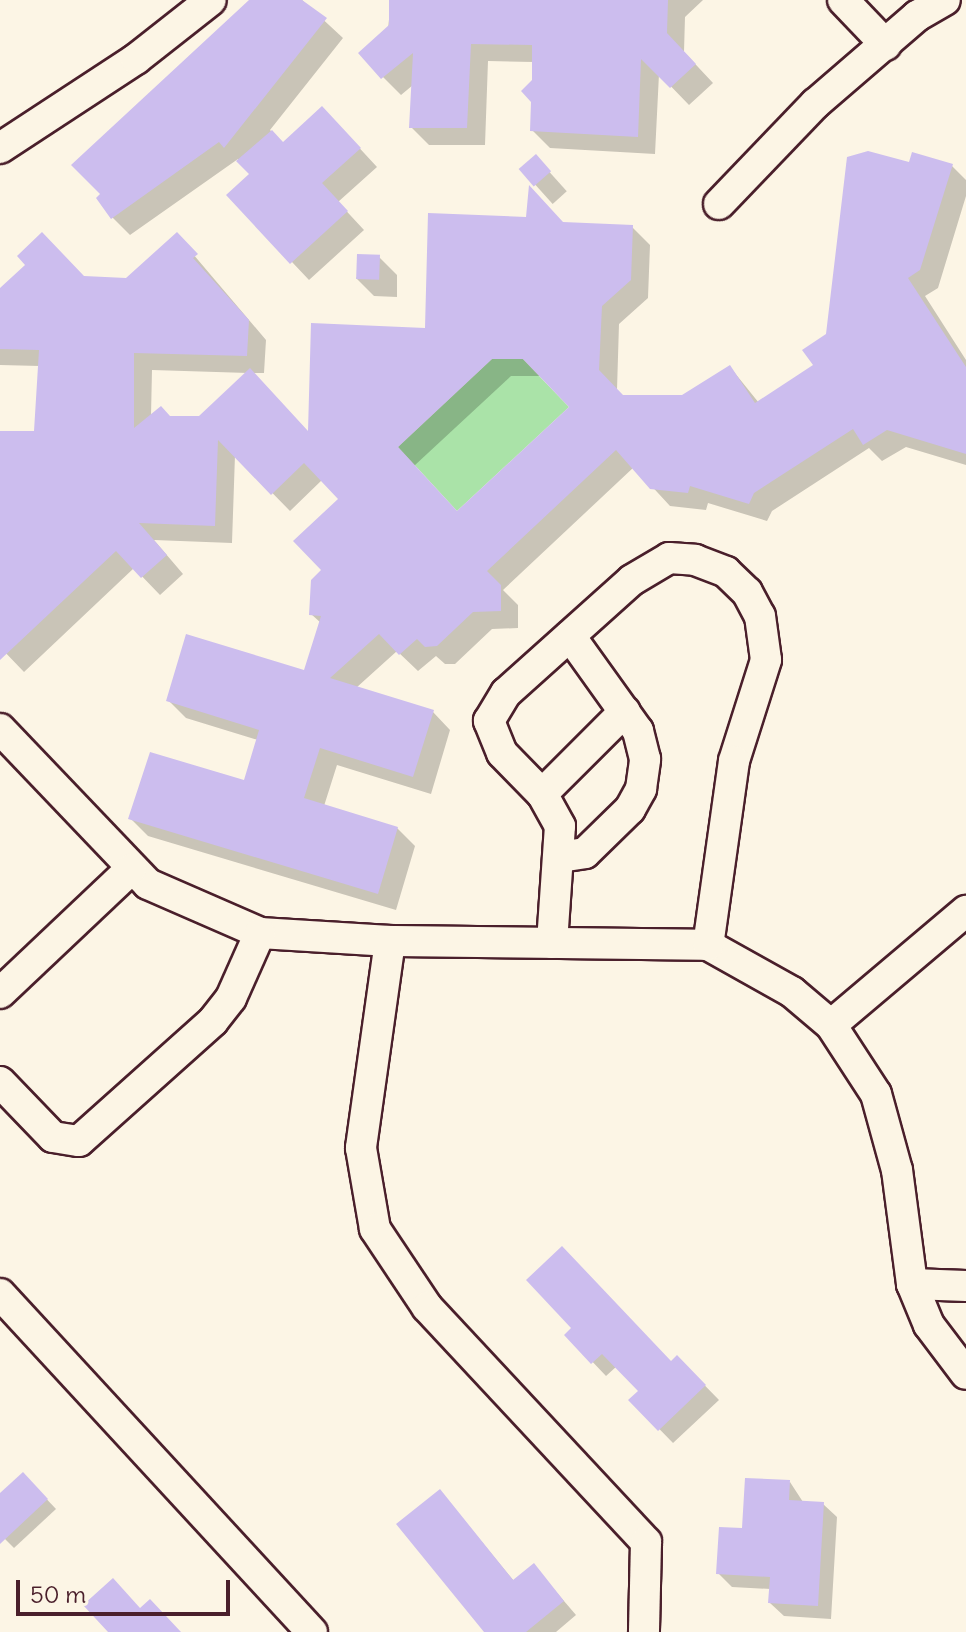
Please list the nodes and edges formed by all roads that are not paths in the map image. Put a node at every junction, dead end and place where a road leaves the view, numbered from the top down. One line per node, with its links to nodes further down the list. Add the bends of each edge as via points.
1 (211, 0): 5 (street, via 136,59)
2 (843, 0): 4 (street)
3 (935, 2): 4 (street)
4 (886, 45): 6 (street, via 815,104)
5 (0, 148)
6 (719, 204)
7 (570, 636): 8 (street); 10 (street, via 506,693 489,721 502,753); 17 (street, via 632,580 669,558 695,560 726,572 747,592 760,616 766,660 734,761)
8 (625, 711): 10 (street); 11 (street, via 638,731 645,759 641,789 630,809 585,853)
9 (0, 729): 12 (street)
10 (542, 794): 11 (street, via 560,826)
11 (560, 857): 16 (street)
12 (131, 869): 14 (street, via 164,894); 18 (street)
13 (966, 911): 19 (street)
14 (260, 933): 15 (street); 20 (street, via 231,998 213,1021 79,1141 53,1137)
15 (390, 941): 16 (street); 26 (street, via 361,1148 375,1229 427,1307 646,1542)
16 (552, 943): 17 (street)
17 (708, 945): 19 (street, via 769,977)
18 (0, 993)
19 (831, 1025): 21 (street, via 864,1070 885,1118)
20 (0, 1082)
21 (912, 1284): 22 (street); 24 (street, via 929,1325)
22 (966, 1286)
23 (0, 1294): 25 (street)
24 (966, 1374)
25 (307, 1630)
26 (644, 1632)

